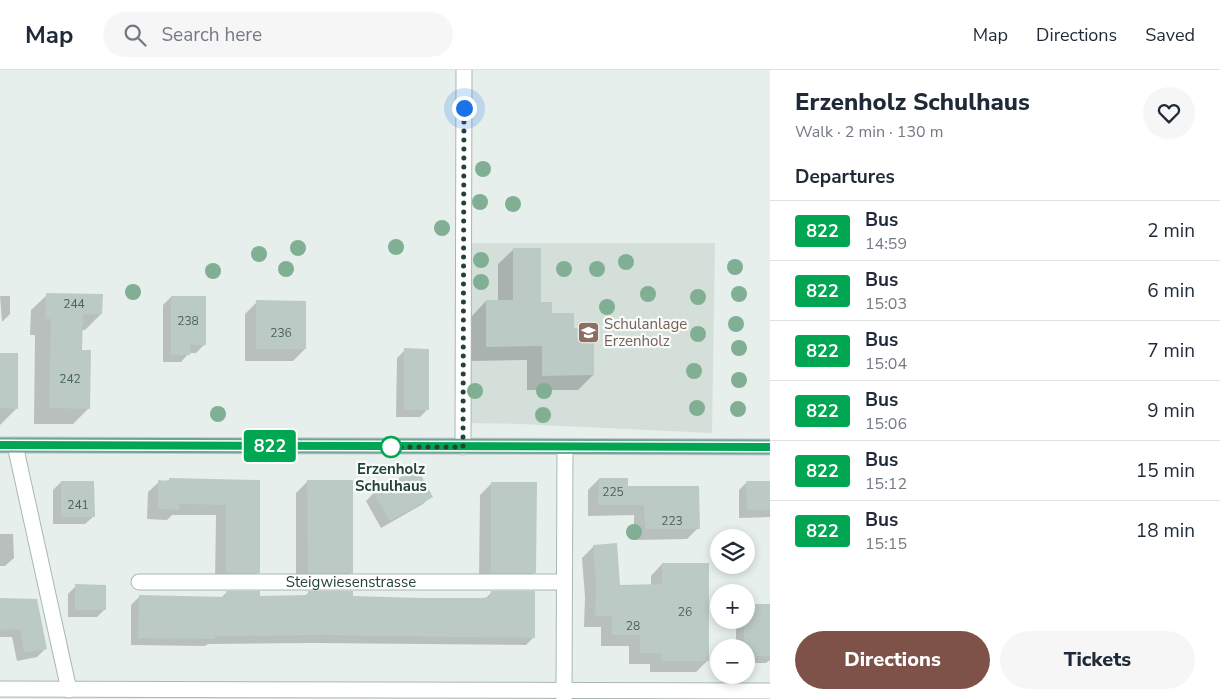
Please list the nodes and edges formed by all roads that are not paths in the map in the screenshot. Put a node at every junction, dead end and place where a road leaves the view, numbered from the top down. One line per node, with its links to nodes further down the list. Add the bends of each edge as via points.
1 (464, 70): 4 (street)
2 (0, 444): 3 (main road)
3 (15, 445): 4 (main road); 10 (street)
4 (463, 447): 5 (main road)
5 (565, 447): 6 (main road); 8 (street)
6 (770, 447)
7 (139, 582): 8 (street, Steigwiesenstrasse)
8 (564, 582): 12 (street)
9 (0, 689): 10 (street)
10 (69, 690): 12 (street)
11 (770, 691): 12 (street)
12 (564, 694)

